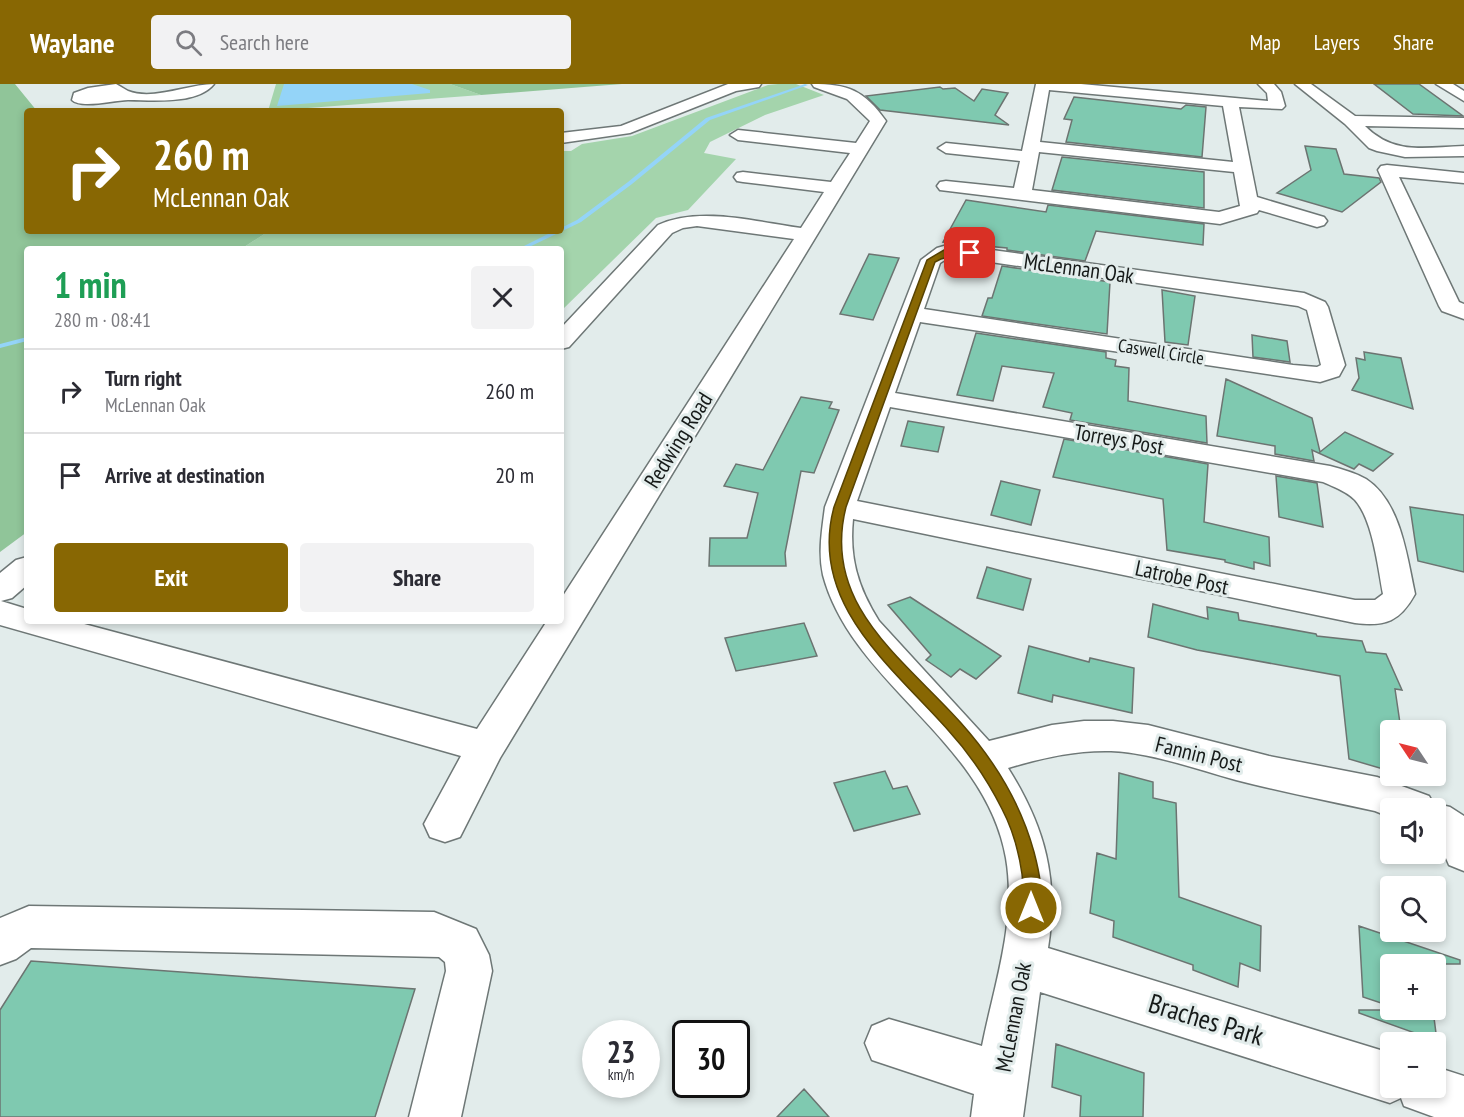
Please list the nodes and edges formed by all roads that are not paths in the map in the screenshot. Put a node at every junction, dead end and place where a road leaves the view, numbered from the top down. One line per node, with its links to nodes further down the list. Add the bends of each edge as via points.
1 (177, 84): 9 (street)
2 (207, 84): 12 (street, via 195,92)
3 (754, 84): 10 (street)
4 (819, 84): 22 (street, Redwing Road, via 855,96 878,121)
5 (1143, 84): 11 (street)
6 (1302, 84): 15 (street)
7 (1443, 84): 13 (street)
8 (1042, 85): 14 (street); 23 (street)
9 (112, 86): 12 (street); 12 (street, via 88,92 79,96 80,100)
10 (733, 86): 17 (street, via 624,130)
11 (1270, 89): 14 (street, via 1277,106)
12 (128, 96)
13 (1464, 97)
14 (1230, 102): 25 (street)
15 (1351, 122): 16 (street); 19 (street)
16 (1464, 123)
17 (568, 133)
18 (738, 135): 22 (street)
19 (1366, 135): 20 (street); 24 (street, via 1374,143 1391,149)
20 (1464, 135)
21 (946, 148): 23 (street)
22 (860, 149): 29 (street, Redwing Road)
23 (1030, 151): 25 (street); 30 (street)
24 (1464, 151)
25 (1242, 168): 31 (street)
26 (743, 177): 29 (street)
27 (1464, 178): 35 (street, via 1387,170 1450,306)
28 (946, 186): 30 (street)
29 (836, 188): 33 (street, Redwing Road)
30 (1022, 194): 31 (street, via 1220,218 1250,209)
31 (1249, 201): 32 (street)
32 (1317, 221)
33 (807, 235): 37 (street, via 697,220 678,223 665,229); 42 (street, Redwing Road)
34 (1304, 300): 36 (street, McLennan Oak, via 950,251 931,260); 36 (street, Caswell Circle, via 1317,308 1332,355 1334,365 1320,375)
35 (1464, 312)
36 (910, 314): 38 (street, McLennan Oak)
37 (564, 339)
38 (880, 398): 39 (street, Torreys Post, via 1330,475); 40 (street, McLennan Oak)
39 (1356, 486): 40 (street, Latrobe Post, via 1375,508 1383,527 1399,594 1395,604 1377,613)
40 (840, 507): 50 (street, McLennan Oak, via 834,547 839,577 855,612 871,639)
41 (24, 570): 43 (street)
42 (573, 585): 44 (street, Redwing Road)
43 (0, 590)
44 (564, 602)
45 (0, 614): 46 (street)
46 (24, 620)
47 (38, 624): 49 (street)
48 (552, 624): 49 (street, Redwing Road)
49 (486, 747): 52 (street, Redwing Road)
50 (981, 759): 51 (street, Fannin Post, via 1052,740 1113,735); 56 (street, McLennan Oak, via 1009,806 1031,874 1031,926)
51 (1388, 798)
52 (445, 824)
53 (1446, 826): 54 (street, via 1461,842)
54 (1464, 852)
55 (0, 943): 62 (street, via 29,927 434,934 457,940 468,956 470,971)
56 (1022, 963): 58 (street, Braches Park); 60 (street, McLennan Oak)
57 (889, 1043): 60 (street)
58 (1380, 1075)
59 (1446, 1095): 61 (street)
60 (999, 1097)
61 (1464, 1101)
62 (435, 1117)

